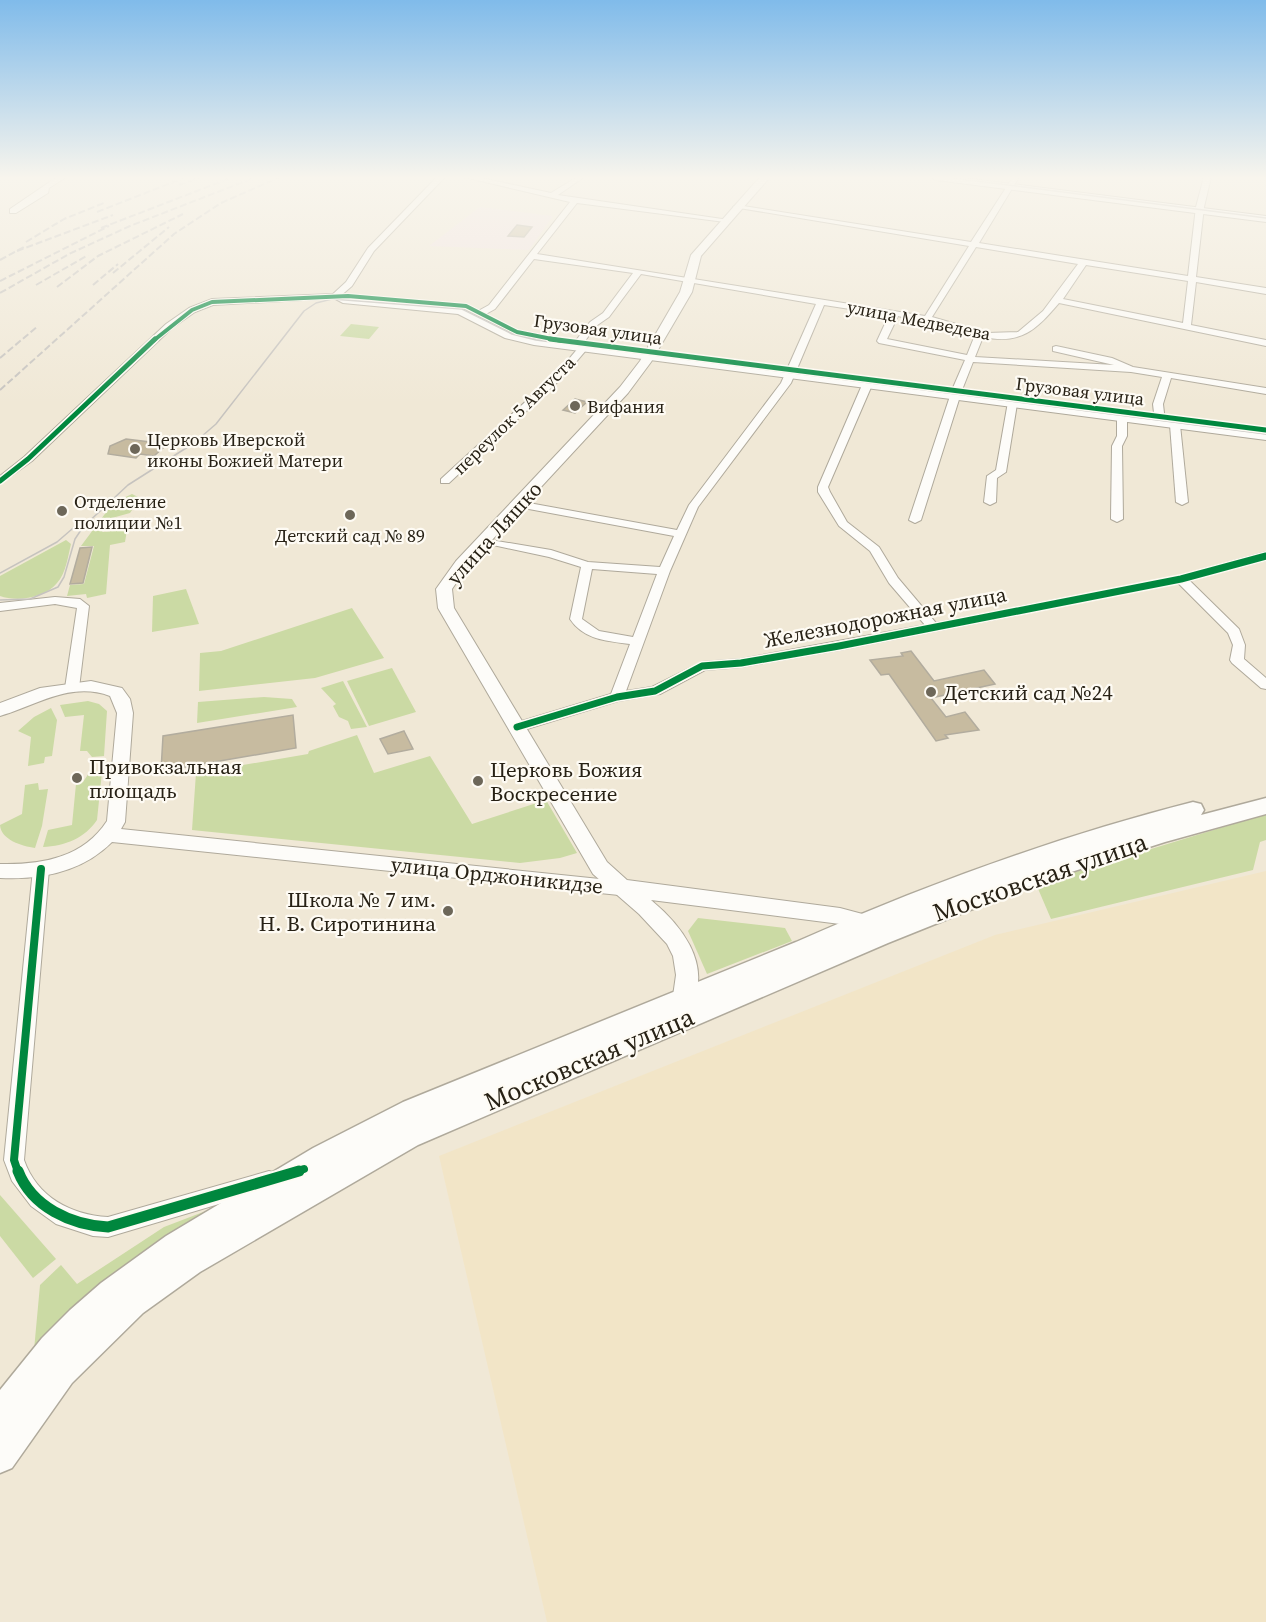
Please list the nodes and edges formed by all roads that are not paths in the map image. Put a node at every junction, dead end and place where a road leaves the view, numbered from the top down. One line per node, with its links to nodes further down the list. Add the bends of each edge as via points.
1 (369, 253): 13 (street, via 349,284)
2 (535, 253): 7 (street)
3 (698, 253): 10 (main road, улица Ляшко)
4 (968, 253): 18 (street)
5 (1026, 253): 8 (street)
6 (1196, 253): 11 (street)
7 (532, 256): 9 (street, улица Медведева); 16 (street, via 492,307)
8 (1083, 262): 11 (street); 14 (street, via 1077,277)
9 (639, 271): 10 (street, улица Медведева); 22 (street, переулок 5 Августа, via 606,315 593,324)
10 (690, 278): 15 (street, улица Медведева); 24 (main road, улица Ляшко, via 686,292)
11 (1193, 280): 12 (street); 19 (street)
12 (1266, 291)
13 (335, 296): 16 (street, Грузовая улица, via 459,305); 22 (street, Грузовая улица, via 343,300 460,311 514,338); 38 (street, via 212,302 192,310 169,326)
14 (1058, 300): 19 (street); 20 (street, улица Медведева, via 1022,334)
15 (821, 302): 17 (street, улица Медведева); 27 (street)
16 (483, 312): 22 (street, Грузовая улица, via 525,335)
17 (894, 314): 18 (street, улица Медведева); 25 (street, via 882,341)
18 (927, 319): 20 (street, улица Медведева)
19 (1187, 325): 21 (street)
20 (980, 334): 25 (street)
21 (1266, 343)
22 (580, 346): 24 (street, Грузовая улица); 39 (street, переулок 5 Августа, via 562,373)
23 (1056, 349): 26 (street, via 1109,360)
24 (649, 355): 27 (street, Грузовая улица); 42 (main road, улица Ляшко, via 616,399)
25 (971, 359): 26 (street); 31 (street)
26 (1131, 369): 28 (street)
27 (791, 372): 29 (street, Грузовая улица); 31 (street, Грузовая улица); 45 (street, via 693,507)
28 (1167, 375): 30 (street); 34 (street, via 1158,404)
29 (867, 385): 31 (street, Грузовая улица); 52 (street, via 823,487 843,524 875,549 893,580)
30 (1266, 391)
31 (956, 393): 32 (street, Грузовая улица); 34 (street, Грузовая улица); 44 (street)
32 (1012, 404): 33 (street, Грузовая улица); 40 (street, via 1001,472 992,476)
33 (1122, 418): 34 (street, Грузовая улица); 43 (street, via 1122,436 1117,446)
34 (1159, 419): 35 (street, Грузовая улица); 36 (street, Грузовая улица)
35 (1175, 424): 37 (street, Грузовая улица); 41 (street)
36 (1266, 430)
37 (1266, 436)
38 (0, 481)
39 (445, 481)
40 (990, 502)
41 (1182, 502)
42 (518, 504): 45 (street); 46 (main road, улица Ляшко)
43 (1117, 519)
44 (915, 520)
45 (682, 534): 49 (street)
46 (483, 540): 48 (street); 58 (main road, улица Ляшко, via 453,573 443,597)
47 (1266, 556): 50 (street, Железнодорожная улица)
48 (587, 565): 49 (street); 53 (street, via 576,619 579,624 598,635)
49 (664, 571): 53 (street)
50 (1181, 579): 52 (street, Железнодорожная улица); 54 (street, via 1234,632 1239,645 1237,660)
51 (0, 607): 55 (street, via 63,600 83,606)
52 (932, 626): 56 (street, Железнодорожная улица, via 839,646 702,666 655,691)
53 (636, 641): 56 (street)
54 (1266, 686)
55 (72, 688): 57 (street, via 27,697); 61 (street, via 107,688 118,693 123,701 116,822)
56 (617, 697): 58 (street, Железнодорожная улица)
57 (0, 710)
58 (517, 727): 64 (main road, улица Ляшко, via 600,868)
59 (1266, 792): 65 (main road, Московская улица, via 1151,820 1020,861)
60 (1266, 806): 65 (main road, Московская улица, via 1162,834)
61 (110, 835): 62 (street, via 80,857); 64 (street, улица Орджоникидзе)
62 (41, 869): 63 (street); 67 (street, via 14,1160 27,1186 64,1219 86,1227 108,1227)
63 (0, 871)
64 (619, 888): 65 (main road, улица Орджоникидзе, via 840,916); 66 (main road, улица Ляшко, via 649,908 671,931 687,967 689,981)
65 (870, 929): 66 (main road, Московская улица); 69 (main road, Московская улица, via 408,1136 189,1261 132,1302 82,1347 36,1400)
66 (684, 996): 67 (main road, Московская улица, via 399,1118)
67 (304, 1169): 68 (main road, Московская улица, via 171,1249 100,1303 44,1358)
68 (0, 1418)
69 (0, 1456)

